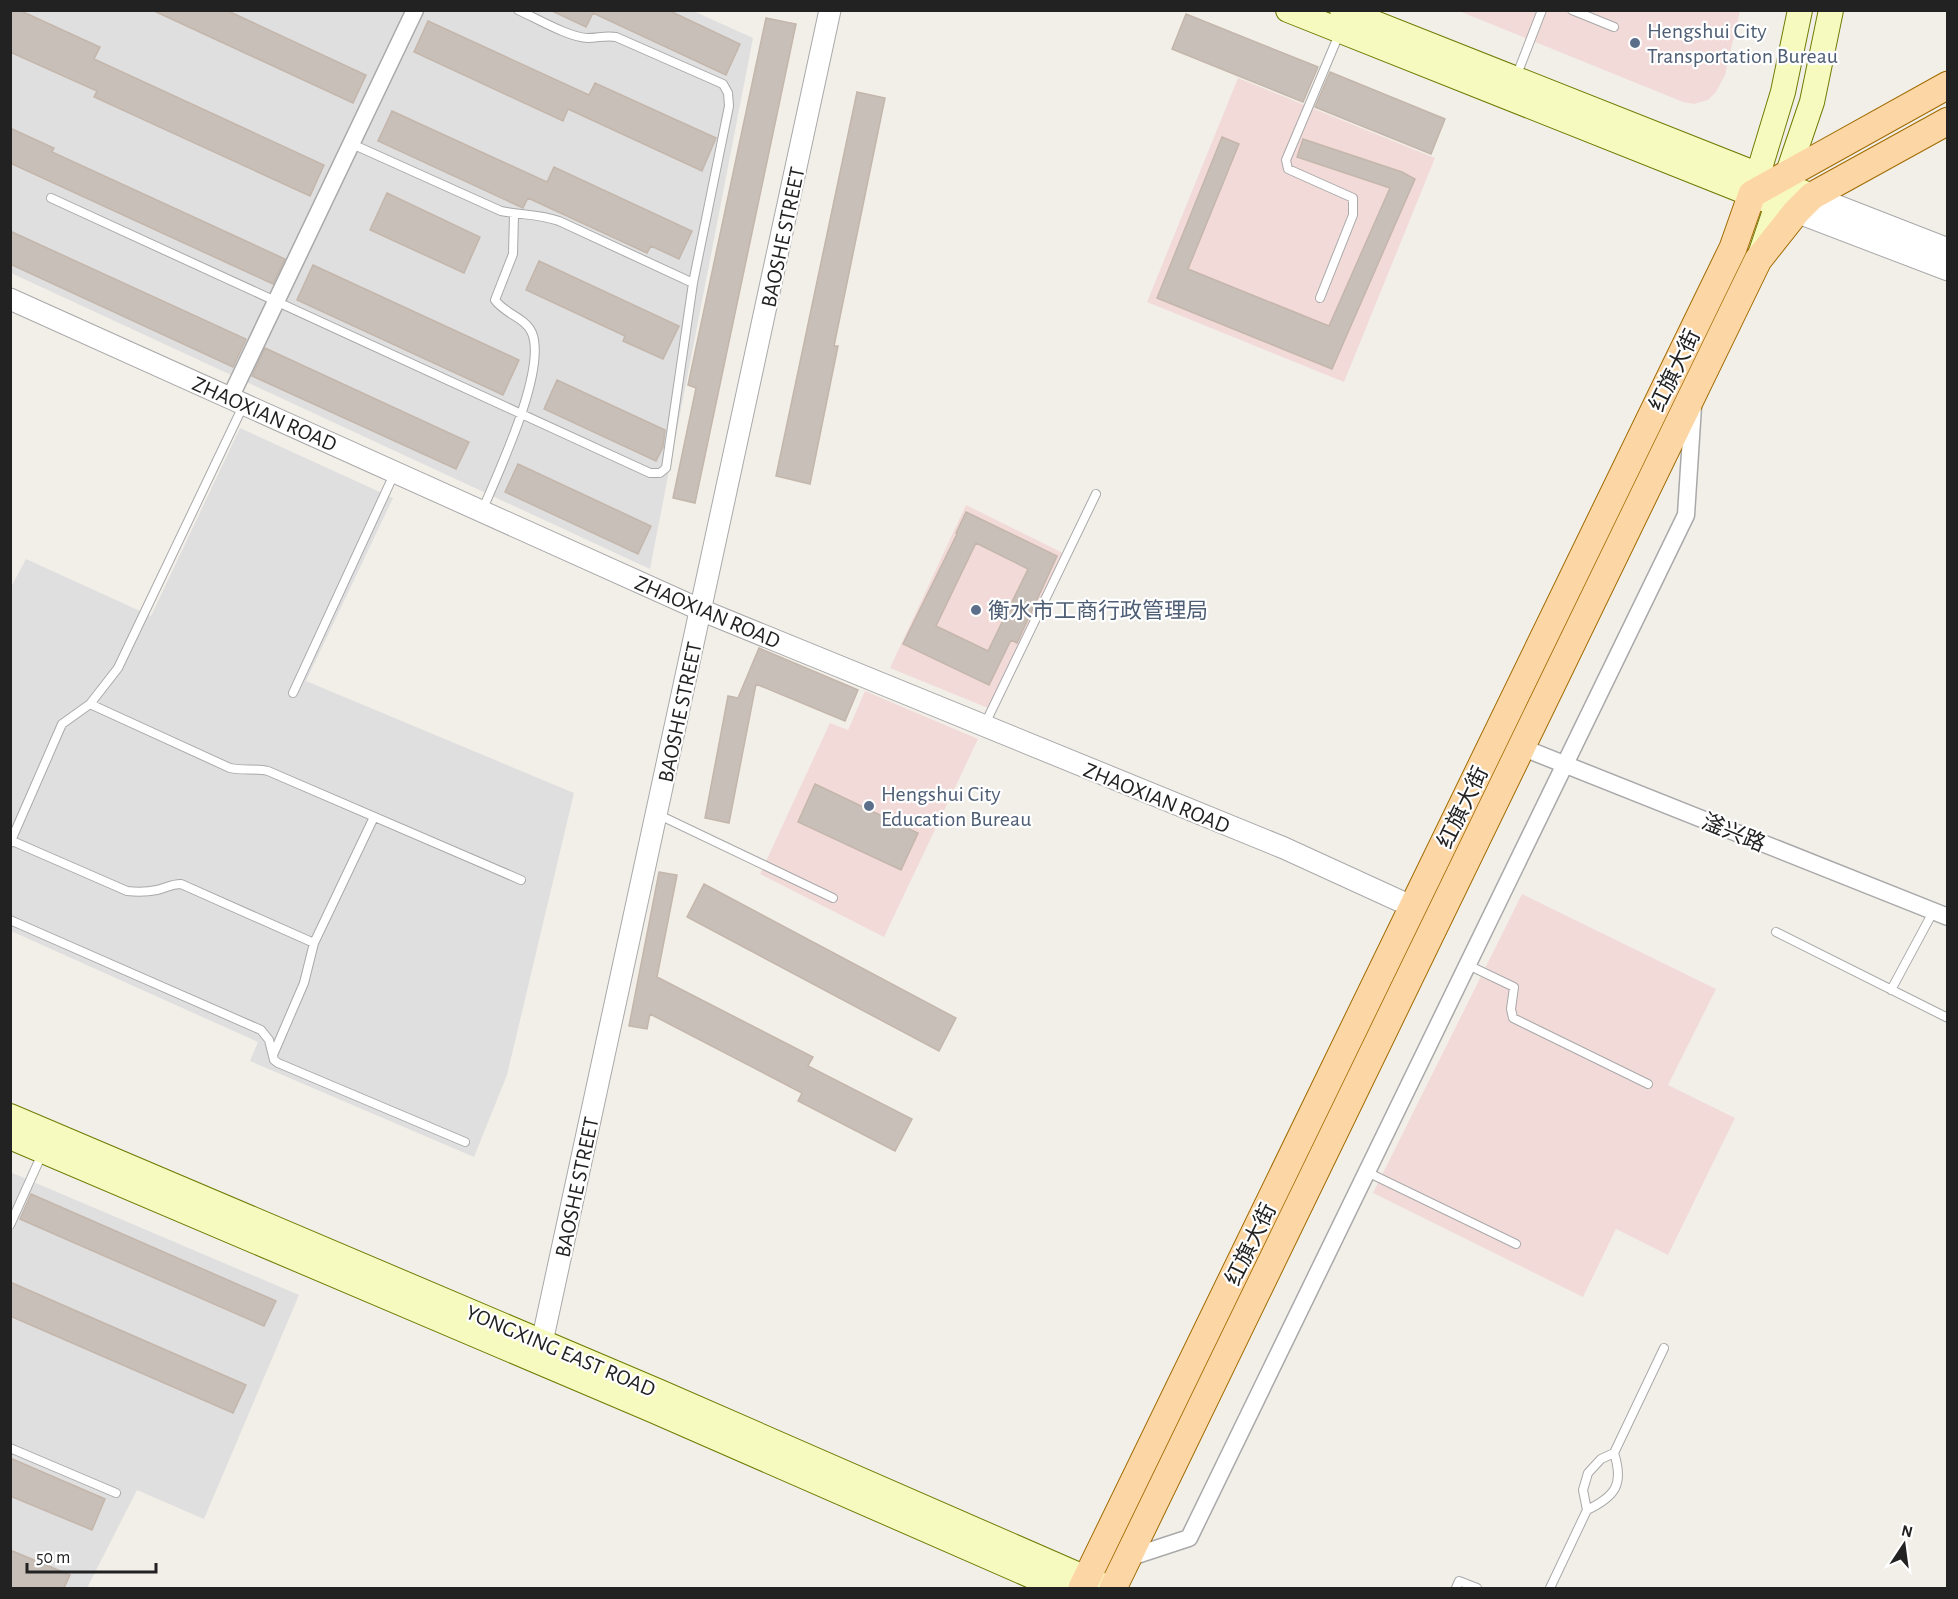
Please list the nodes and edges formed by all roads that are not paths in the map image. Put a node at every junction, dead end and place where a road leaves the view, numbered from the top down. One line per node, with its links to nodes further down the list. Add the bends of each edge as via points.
1 (415, 10): 14 (street)
2 (518, 10): 20 (lane, via 574,35 616,37 723,84 729,106)
3 (830, 10): 30 (street, BAOSHE STREET)
4 (1288, 10): 9 (main road)
5 (1542, 10): 11 (lane)
6 (1572, 10): 10 (lane)
7 (1800, 10): 15 (main road, 红旗大街, via 1783,92)
8 (1831, 10): 15 (main road, 红旗大街, via 1812,102)
9 (1341, 21): 11 (main road); 15 (main road); 21 (lane, via 1286,160 1288,169 1353,198 1353,215)
10 (1614, 27)
11 (1515, 80): 15 (main road)
12 (1947, 85): 15 (main road)
13 (1947, 122): 15 (main road)
14 (352, 144): 17 (lane); 23 (street)
15 (1780, 190): 18 (street); 19 (street); 24 (main road, 红旗大街, via 1758,260); 41 (main road, 红旗大街, via 1733,248)
16 (51, 198): 23 (lane)
17 (514, 214): 20 (lane, via 543,215 559,221); 26 (lane, via 513,254 495,300 501,309 524,322 535,344 535,364)
18 (1947, 249)
19 (1947, 270)
20 (693, 283): 26 (lane, via 666,468 660,473 650,473)
21 (1320, 298)
22 (10, 299): 25 (street, ZHAOXIAN ROAD)
23 (277, 301): 25 (street); 26 (lane)
24 (1694, 392): 34 (main road, 红旗大街); 35 (street, via 1686,515)
25 (237, 401): 27 (street, ZHAOXIAN ROAD); 32 (lane, via 118,668)
26 (520, 413): 29 (lane)
27 (395, 472): 29 (street, ZHAOXIAN ROAD); 31 (lane)
28 (1096, 494): 33 (lane)
29 (482, 511): 30 (street, ZHAOXIAN ROAD)
30 (701, 610): 33 (street, ZHAOXIAN ROAD); 36 (street, BAOSHE STREET)
31 (293, 693)
32 (90, 704): 37 (lane, via 230,768 268,771); 38 (lane, via 62,724)
33 (984, 726): 41 (street, ZHAOXIAN ROAD, via 1284,848)
34 (1521, 747): 35 (street, 滏兴路); 64 (main road, 红旗大街)
35 (1565, 765): 42 (street, 滏兴路); 46 (street)
36 (657, 814): 40 (lane); 58 (street, BAOSHE STREET)
37 (374, 817): 39 (lane); 45 (lane)
38 (11, 841): 45 (lane, via 127,891 181,884)
39 (521, 880)
40 (833, 898)
41 (1413, 906): 65 (main road, 红旗大街)
42 (1940, 914): 47 (lane)
43 (10, 920): 49 (lane, via 261,1030)
44 (1776, 932): 47 (lane)
45 (314, 943): 49 (lane, via 304,983)
46 (1468, 965): 50 (lane, via 1514,987 1513,1018); 55 (street)
47 (1891, 990): 48 (lane)
48 (1947, 1018)
49 (273, 1055): 53 (lane, via 278,1063)
50 (1648, 1084)
51 (10, 1116): 58 (main road, YONGXING EAST ROAD)
52 (10, 1137): 54 (main road, YONGXING EAST ROAD)
53 (465, 1142)
54 (44, 1151): 56 (lane); 66 (main road, YONGXING EAST ROAD)
55 (1367, 1172): 57 (lane); 64 (street, via 1189,1538)
56 (10, 1225)
57 (1516, 1244)
58 (542, 1342): 65 (main road, YONGXING EAST ROAD)
59 (1664, 1348): 61 (lane)
60 (10, 1448): 62 (lane)
61 (1614, 1453): 63 (lane, via 1601,1459 1588,1473 1583,1490); 63 (lane, via 1618,1483 1601,1504)
62 (116, 1493)
63 (1587, 1510): 70 (lane)
64 (1128, 1558): 67 (main road, 红旗大街)
65 (1093, 1585)
66 (1059, 1588)
67 (1113, 1588)
68 (1456, 1588): 69 (lane, via 1459,1581)
69 (1477, 1588)
70 (1550, 1588)

